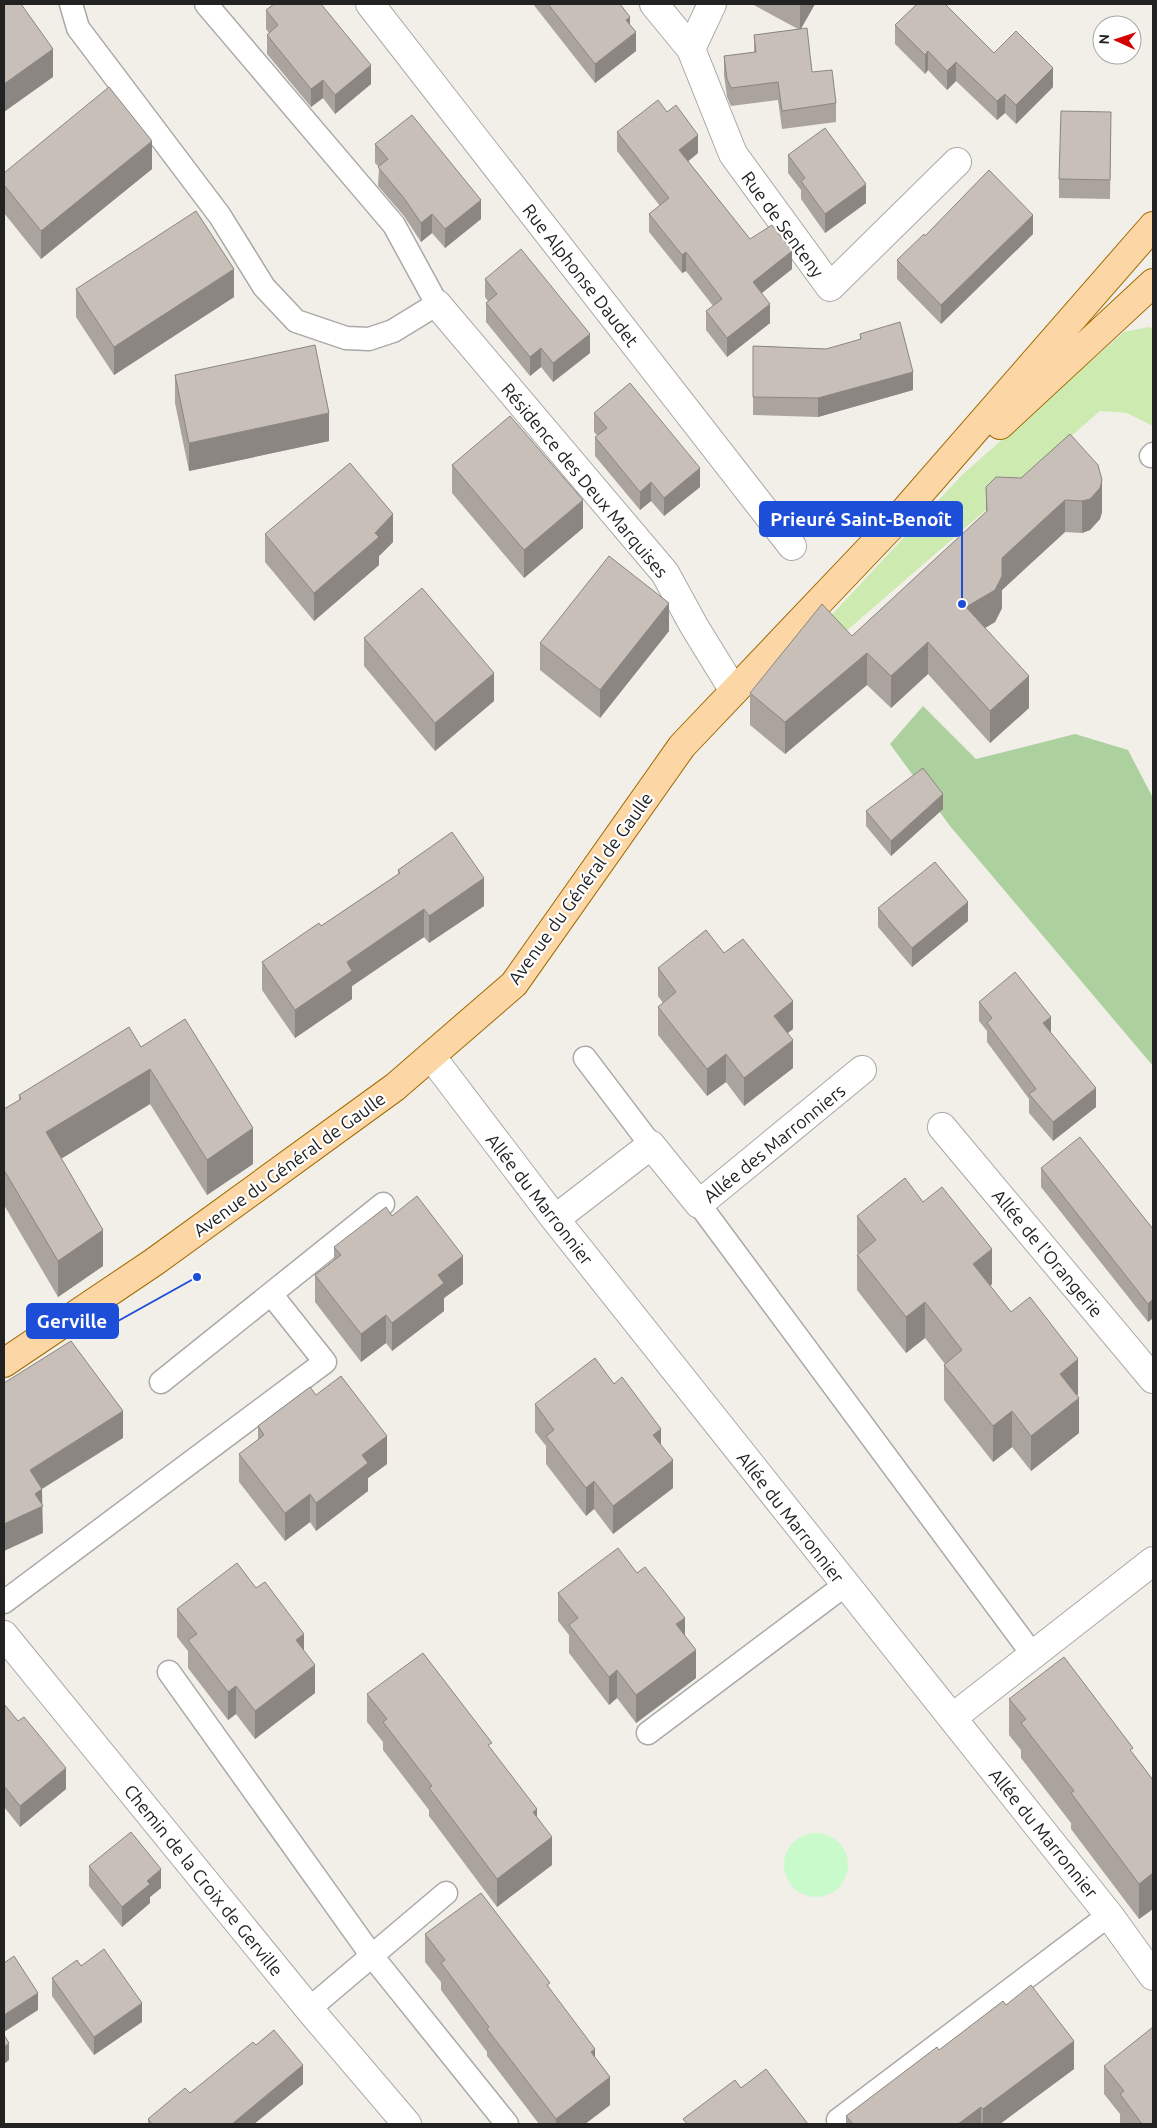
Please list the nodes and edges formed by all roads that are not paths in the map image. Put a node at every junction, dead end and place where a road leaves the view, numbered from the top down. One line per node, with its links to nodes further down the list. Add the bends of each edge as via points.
1 (71, 4): 10 (lane, via 78,28 220,216 264,287 296,321 346,338 369,339 393,331)
2 (206, 4): 10 (lane, via 394,225)
3 (370, 4): 12 (street, Rue Alphonse Daudet)
4 (654, 4): 6 (street, Rue de Senteny)
5 (712, 4): 6 (street)
6 (691, 48): 7 (street, Rue de Senteny, via 733,154 830,288)
7 (958, 162)
8 (1153, 226): 11 (main road)
9 (1153, 283): 11 (main road)
10 (437, 304): 13 (street, Résidence des Deux Marquises, via 666,572)
11 (894, 523): 13 (main road, Avenue du Général de Gaulle)
12 (792, 546)
13 (734, 691): 14 (main road, Avenue du Général de Gaulle, via 682,746 514,984)
14 (431, 1056): 21 (street, Allée du Marronnier); 23 (main road, Avenue du Général de Gaulle, via 395,1087 154,1262)
15 (585, 1058): 18 (lane)
16 (862, 1070): 20 (street, Allée des Marronniers)
17 (942, 1127): 24 (street, Allée de l'Orangerie)
18 (650, 1145): 20 (street, Allée des Marronniers); 21 (street)
19 (383, 1204): 22 (lane)
20 (699, 1204): 30 (lane)
21 (555, 1219): 27 (street, Allée du Marronnier)
22 (271, 1294): 25 (lane); 28 (lane, via 325,1362)
23 (4, 1363)
24 (1153, 1379)
25 (161, 1382)
26 (1153, 1561): 30 (street)
27 (845, 1586): 32 (street, Allée du Marronnier); 33 (lane)
28 (4, 1602)
29 (4, 1635): 38 (street, Chemin de la Croix de Gerville)
30 (1032, 1655): 32 (street)
31 (169, 1672): 36 (lane)
32 (952, 1718): 35 (street, Allée du Marronnier)
33 (648, 1733)
34 (446, 1894): 36 (lane)
35 (1109, 1915): 37 (street, Allée du Marronnier); 39 (lane)
36 (372, 1956): 38 (lane); 41 (lane)
37 (1153, 1976)
38 (309, 2009): 40 (street, Chemin de la Croix de Gerville)
39 (838, 2120)
40 (407, 2124)
41 (507, 2124)

